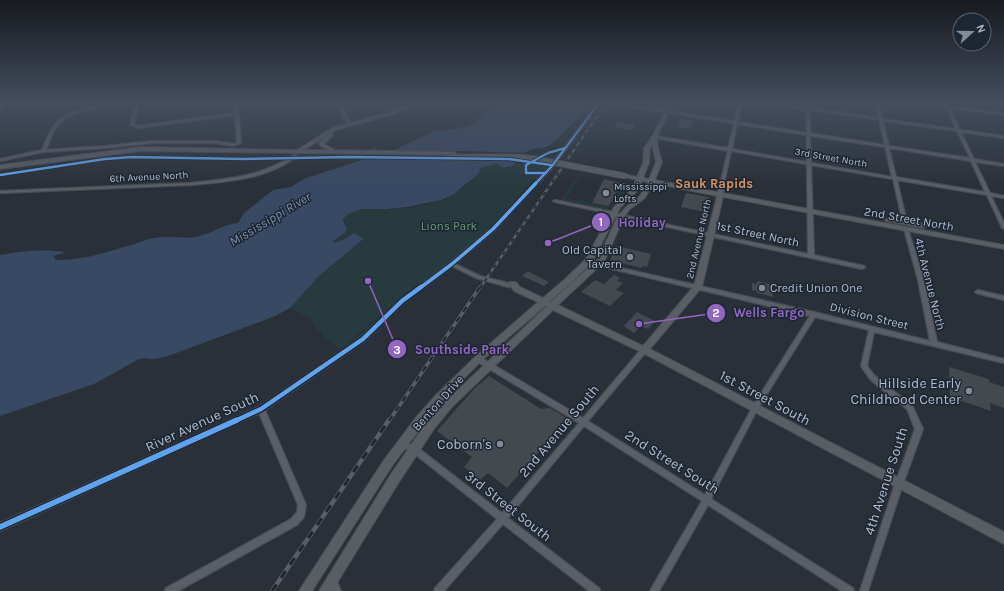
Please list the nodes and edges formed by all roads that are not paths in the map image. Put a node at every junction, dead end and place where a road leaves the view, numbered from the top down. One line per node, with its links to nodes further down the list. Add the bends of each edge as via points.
1 (54, 131): 19 (street)
2 (238, 131): 19 (street, via 239,143 233,144 153,142)
3 (331, 131): 22 (main road)
4 (340, 131): 14 (main road)
5 (578, 131): 47 (street, River Avenue South, via 552,166 493,229)
6 (658, 131): 15 (main road, Benton Drive)
7 (734, 131): 18 (street, 2nd Avenue North)
8 (788, 131): 13 (street)
9 (809, 131): 13 (street)
10 (883, 131): 17 (street, 4th Avenue North)
11 (957, 131): 12 (street)
12 (960, 131): 16 (street); 25 (street)
13 (809, 134): 17 (street); 26 (street)
14 (330, 135): 20 (main road); 21 (main road, via 322,146)
15 (655, 137): 18 (street, 3rd Street North); 30 (main road, Benton Drive, via 647,148 646,163); 32 (main road, Benton Drive, via 655,148 660,162)
16 (1004, 137)
17 (887, 146): 25 (street); 31 (street, 4th Avenue North)
18 (729, 150): 26 (street, 3rd Street North); 34 (street, 2nd Avenue North)
19 (43, 151): 24 (street)
20 (306, 152): 21 (main road); 22 (main road)
21 (346, 152): 23 (main road)
22 (296, 154): 23 (main road); 28 (main road, via 141,149); 29 (main road, via 137,154); 33 (street, 6th Avenue North, via 272,170 221,181)
23 (353, 154): 30 (main road, bridge, via 517,157)
24 (0, 160)
25 (973, 160): 27 (street); 35 (street)
26 (808, 163): 31 (street, 3rd Street North); 38 (street)
27 (1004, 165)
28 (0, 167)
29 (0, 172)
30 (640, 176): 32 (main road); 39 (main road, Benton Drive, via 633,193 619,204)
31 (893, 177): 35 (street, 3rd Street North); 40 (street, 4th Avenue North)
32 (653, 179): 34 (main road); 39 (main road, Benton Drive, via 644,197)
33 (0, 192)
34 (721, 192): 38 (main road); 42 (main road, 2nd Avenue North)
35 (989, 195): 36 (street, 3rd Street North); 41 (street)
36 (1004, 197)
37 (555, 201): 39 (street, 1st Street North)
38 (810, 210): 40 (main road); 45 (street)
39 (617, 215): 42 (street, 1st Street North); 46 (main road, Benton Drive)
40 (905, 226): 43 (main road); 44 (main road, 2nd Street North); 56 (street, 4th Avenue North, via 921,280)
41 (1004, 228)
42 (710, 236): 45 (street, 1st Street North); 50 (main road, 2nd Avenue North)
43 (1004, 242)
44 (1004, 247)
45 (811, 256): 48 (street, 1st Street North)
46 (593, 262): 50 (street, Division Street); 53 (main road, Benton Drive)
47 (452, 264): 49 (street, 1st Street South, via 478,277); 62 (street, River Avenue South, via 402,301 363,339)
48 (862, 267)
49 (513, 284): 53 (main road, 1st Street South, via 517,289)
50 (698, 287): 54 (street, Division Street); 57 (main road, 2nd Avenue South)
51 (978, 292): 52 (street)
52 (1004, 298)
53 (548, 304): 57 (main road, 1st Street South); 58 (main road, Benton Drive); 60 (main road, Benton Drive)
54 (814, 314): 55 (street, Division Street); 61 (street)
55 (872, 328): 56 (street, Division Street); 66 (street, 4th Avenue South, via 864,366 876,381 910,407 919,429)
56 (934, 344): 59 (street, Division Street)
57 (644, 350): 61 (main road, 1st Street South); 63 (street, 2nd Avenue South)
58 (478, 359): 60 (street, 2nd Street South); 64 (main road, Benton Drive, via 439,398)
59 (1004, 361)
60 (488, 366): 63 (street, 2nd Street South); 65 (main road, Benton Drive, via 448,405)
61 (754, 408): 66 (main road, 1st Street South); 67 (street)
62 (261, 409): 69 (street, River Avenue South); 72 (street, via 302,505 301,514 294,522)
63 (583, 422): 67 (street, 2nd Street South); 68 (street, 2nd Avenue South)
64 (402, 444): 65 (street, 3rd Street South); 73 (main road, Benton Drive)
65 (414, 450): 68 (street, 3rd Street South); 71 (main road, Benton Drive)
66 (899, 484): 70 (main road, 1st Street South); 79 (street, 4th Avenue South)
67 (707, 499): 77 (street); 78 (street, 2nd Street South)
68 (503, 518): 75 (street, 2nd Avenue South); 76 (street, 3rd Street South)
69 (0, 527)
70 (1004, 538)
71 (334, 586): 74 (main road, Benton Drive)
72 (169, 591)
73 (305, 591)
74 (325, 591)
75 (438, 591)
76 (596, 591)
77 (654, 591)
78 (850, 591)
79 (864, 591)

